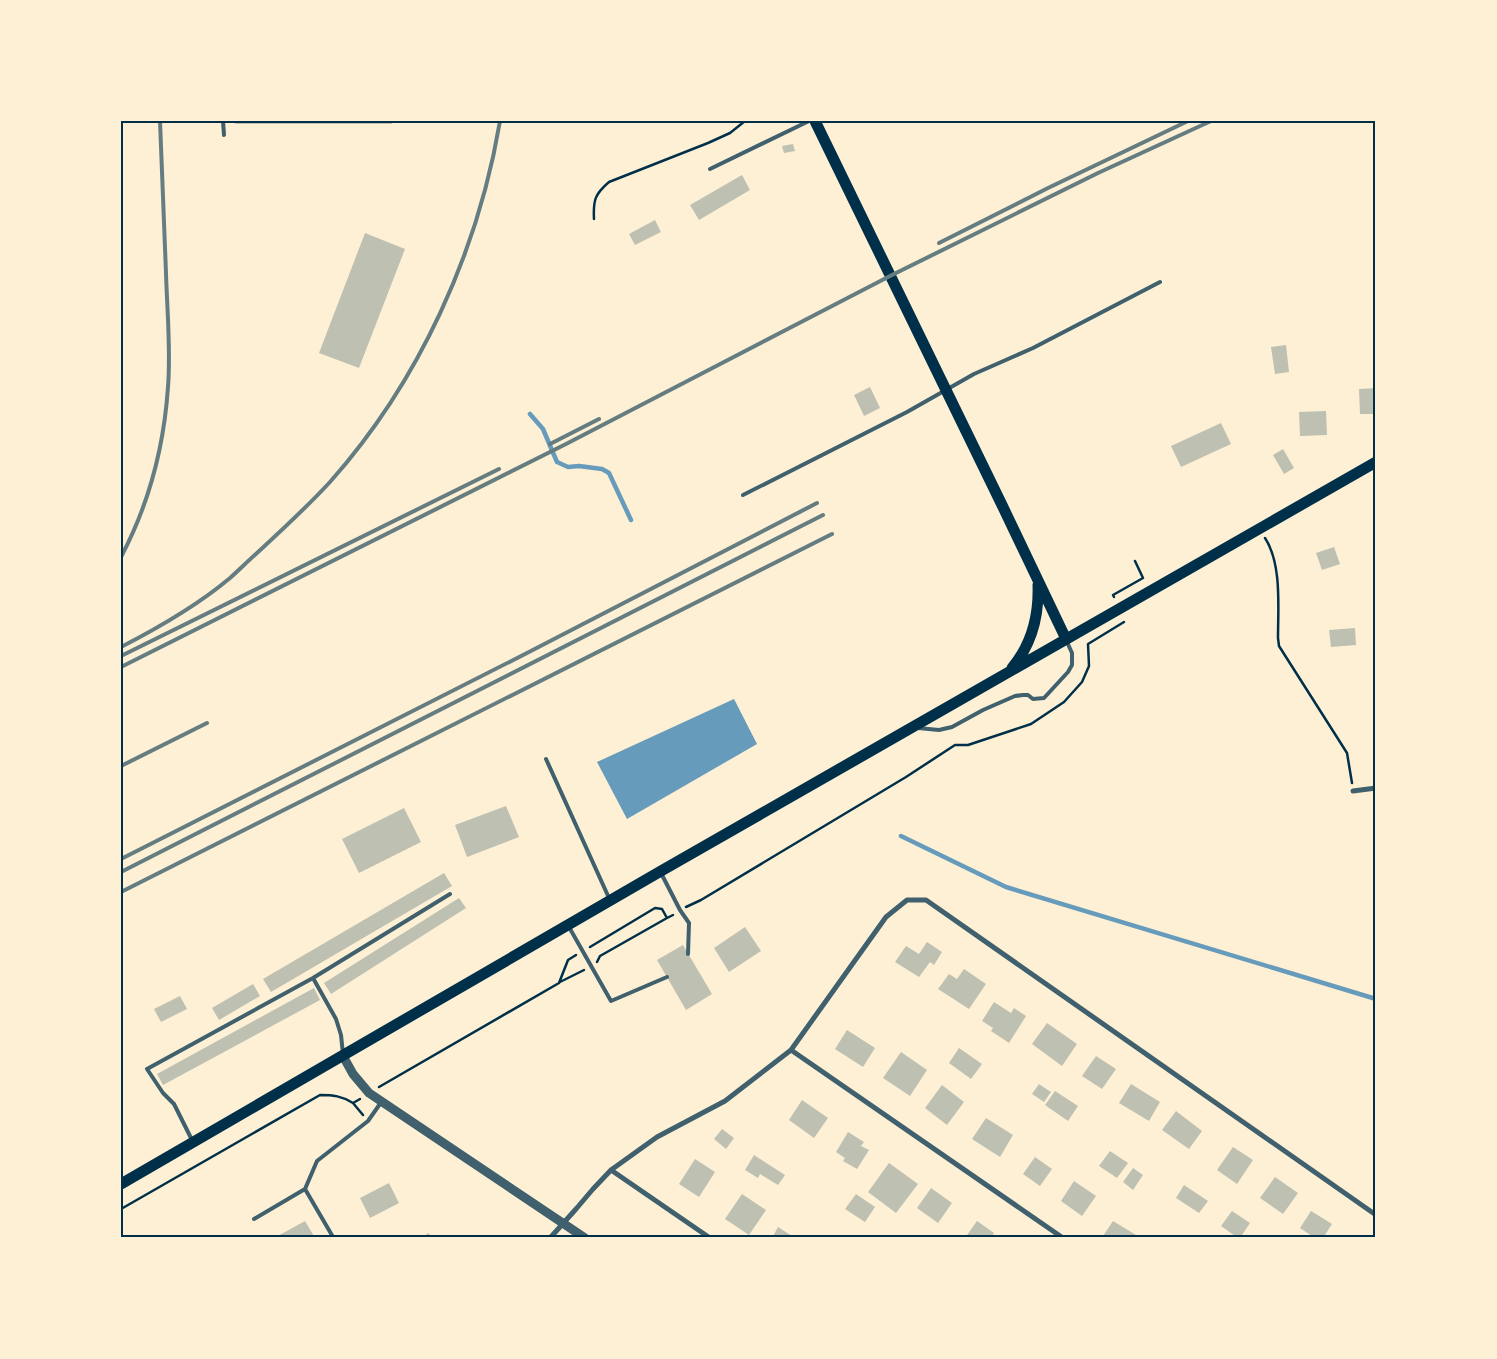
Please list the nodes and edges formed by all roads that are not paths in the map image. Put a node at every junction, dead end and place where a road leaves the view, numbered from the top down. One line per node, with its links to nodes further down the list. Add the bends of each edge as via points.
1 (223, 121): 4 (lane)
2 (809, 121): 5 (lane)
3 (814, 121): 7 (main road)
4 (224, 135)
5 (710, 169)
6 (1160, 282): 7 (lane)
7 (946, 390): 9 (lane); 10 (main road)
8 (1376, 462): 11 (main road)
9 (743, 495)
10 (1038, 580): 11 (main road); 12 (main road, via 1034,625 1023,653)
11 (1066, 639): 12 (main road); 13 (lane, via 1072,653 1072,665 1044,698 1015,696 952,727 939,730)
12 (1008, 673): 13 (main road)
13 (913, 727): 17 (main road)
14 (546, 759): 19 (lane)
15 (1376, 788): 16 (street)
16 (1353, 791)
17 (661, 872): 19 (main road); 21 (lane, via 689,923)
18 (450, 894): 23 (lane)
19 (610, 901): 20 (main road)
20 (568, 926): 22 (lane, via 611,1001); 25 (main road)
21 (688, 954)
22 (667, 977)
23 (313, 978): 25 (lane, via 336,1019); 27 (lane, via 147,1069 174,1104)
24 (791, 1050): 28 (street, via 725,1101 657,1137); 31 (street, via 886,917 908,900 926,900); 38 (street)
25 (343, 1056): 26 (street, via 360,1084); 27 (main road)
26 (382, 1102): 30 (lane, via 368,1121 317,1161); 33 (street)
27 (193, 1142): 29 (main road)
28 (611, 1170): 33 (street); 37 (street)
29 (121, 1184)
30 (306, 1189): 32 (lane); 34 (lane)
31 (1376, 1215)
32 (254, 1219)
33 (563, 1222): 35 (street); 36 (street)
34 (333, 1237)
35 (550, 1238)
36 (585, 1238)
37 (710, 1238)
38 (1063, 1238)

